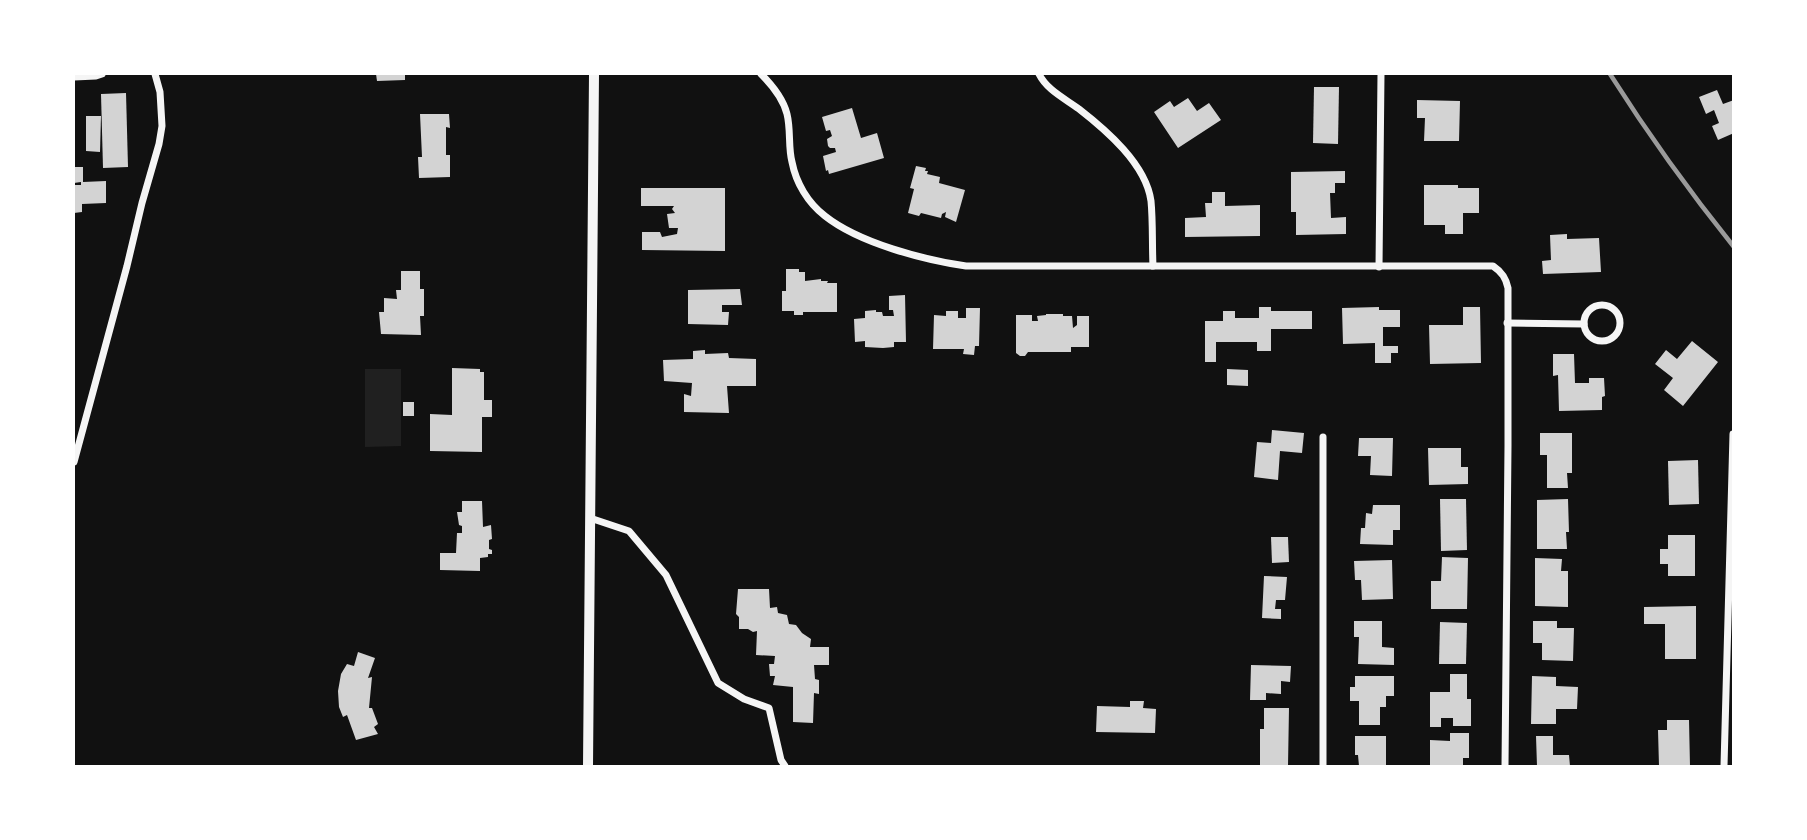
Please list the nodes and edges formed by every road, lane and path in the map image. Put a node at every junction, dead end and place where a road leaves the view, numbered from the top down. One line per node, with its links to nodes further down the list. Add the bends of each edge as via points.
1 (102, 74): 7 (street)
2 (155, 74): 14 (street, via 162,126 159,144)
3 (594, 74): 15 (street)
4 (761, 74): 8 (street, via 782,100 791,159 802,190 811,204 841,227 912,254 966,266)
5 (1039, 74): 8 (street, via 1135,164 1150,199)
6 (1380, 74): 9 (street)
7 (74, 77)
8 (1153, 266): 9 (street)
9 (1380, 267): 10 (street, via 1493,266 1506,279)
10 (1507, 323): 11 (street); 19 (street)
11 (1584, 324): 11 (street, via 1590,336 1601,341 1612,338 1620,323 1616,312 1600,305 1589,310)
12 (1733, 434): 20 (street)
13 (1324, 437): 18 (street)
14 (74, 462)
15 (590, 518): 16 (street); 17 (street, via 629,531 666,575 718,683 769,708)
16 (588, 766)
17 (785, 766)
18 (1323, 766)
19 (1505, 766)
20 (1724, 766)

